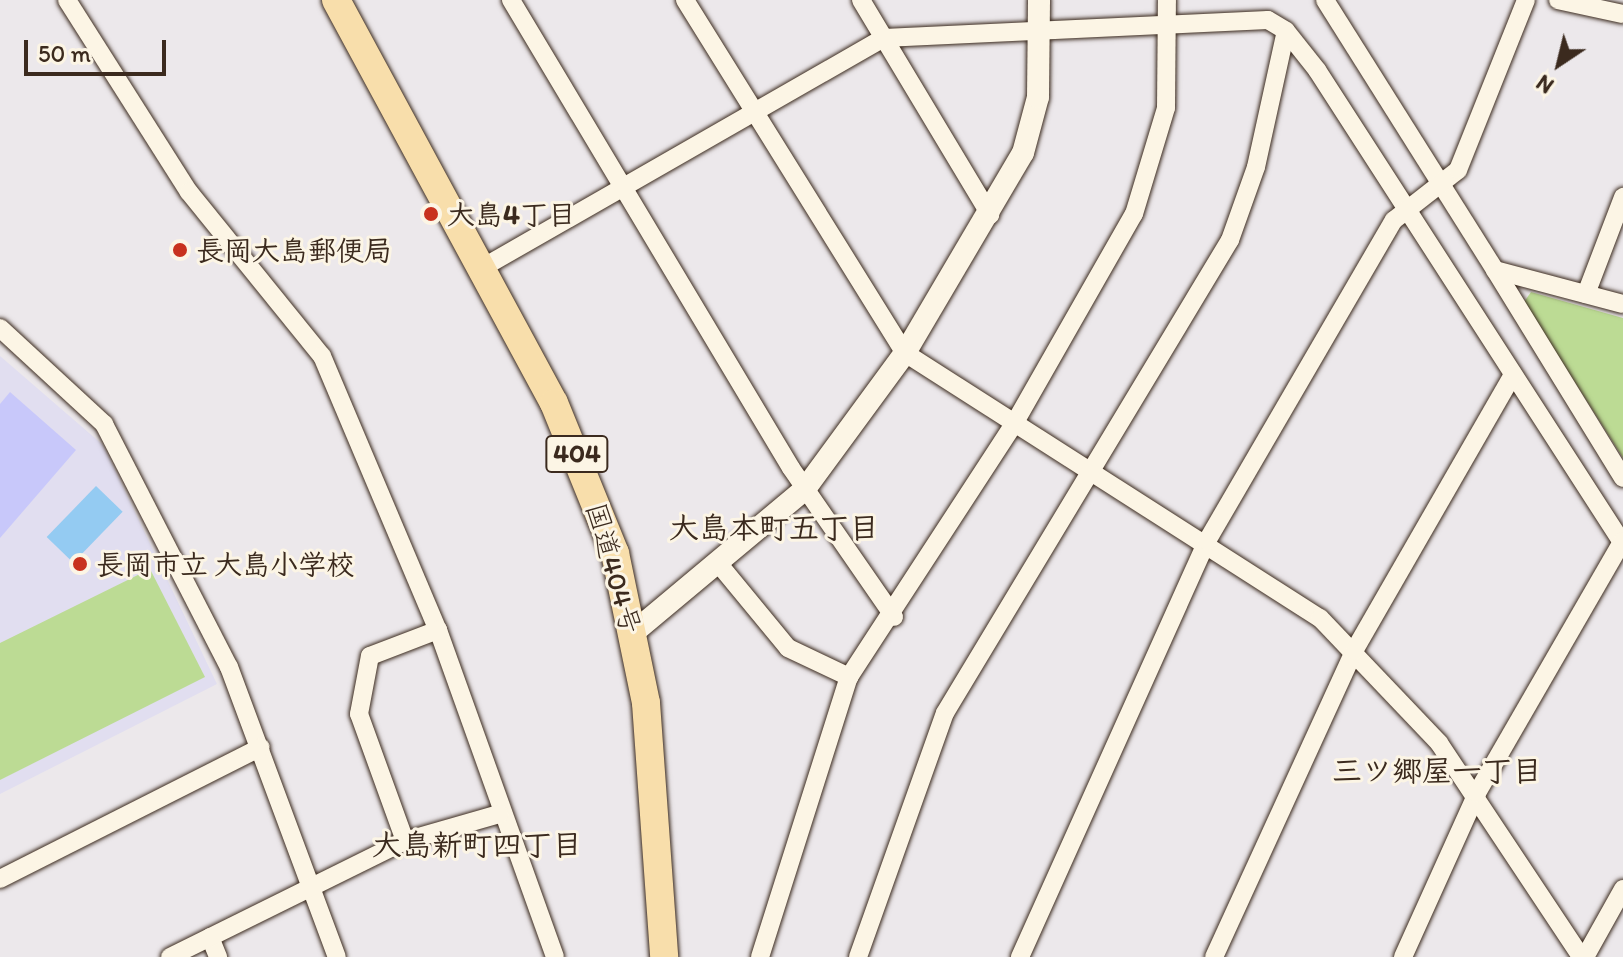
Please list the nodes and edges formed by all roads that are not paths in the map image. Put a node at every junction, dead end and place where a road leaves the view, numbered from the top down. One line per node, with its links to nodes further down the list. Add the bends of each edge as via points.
1 (67, 0): 37 (street, via 189,192 322,356)
2 (337, 0): 22 (highway, 国道404号 / 404)
3 (511, 0): 18 (street)
4 (685, 0): 16 (street)
5 (861, 0): 15 (street)
6 (1039, 0): 13 (street)
7 (1167, 0): 12 (street)
8 (1325, 0): 17 (street)
9 (1526, 0): 17 (street, via 1467,151)
10 (1558, 0): 11 (street)
11 (1623, 14)
12 (1171, 23): 13 (street); 14 (street, via 1268,20); 29 (street, via 1166,108 1134,214)
13 (1042, 28): 15 (street); 21 (street, via 1031,125)
14 (1286, 31): 20 (street); 30 (street, via 1256,167 1230,240)
15 (884, 38): 16 (street); 21 (street)
16 (753, 111): 18 (street); 27 (street)
17 (1443, 185): 20 (street); 23 (street)
18 (620, 187): 22 (street); 32 (street)
19 (1623, 197): 24 (street)
20 (1407, 208): 28 (street); 33 (street)
21 (990, 215): 27 (street)
22 (482, 268): 38 (highway, 国道404号 / 404, via 588,478)
23 (1495, 270): 24 (street); 31 (street)
24 (1586, 294): 25 (street)
25 (1623, 304)
26 (0, 328): 41 (street, via 104,424 229,667)
27 (905, 353): 29 (street); 32 (street)
28 (1513, 374): 34 (street); 39 (street)
29 (1014, 424): 30 (street); 36 (street)
30 (1094, 475): 33 (street); 55 (street, via 945,713)
31 (1623, 478)
32 (805, 489): 35 (street); 36 (street)
33 (1207, 541): 39 (street, via 1276,585); 56 (street)
34 (1622, 543): 42 (street)
35 (718, 563): 38 (street); 40 (street, via 788,648)
36 (894, 617): 40 (street)
37 (438, 630): 43 (street); 44 (street, via 370,656 359,714)
38 (634, 632): 53 (highway, 国道404号 / 404)
39 (1354, 651): 42 (street); 57 (street)
40 (849, 677): 54 (street)
41 (261, 747): 45 (street); 46 (street)
42 (1477, 793): 58 (street); 59 (street)
43 (499, 814): 44 (street); 52 (street)
44 (405, 841): 46 (street)
45 (0, 879)
46 (311, 887): 48 (street); 51 (street)
47 (1623, 889): 59 (street)
48 (210, 937): 49 (street); 50 (street)
49 (170, 957)
50 (218, 957)
51 (337, 957)
52 (555, 957)
53 (664, 957)
54 (760, 957)
55 (858, 957)
56 (1020, 957)
57 (1214, 957)
58 (1403, 957)
59 (1583, 957)

